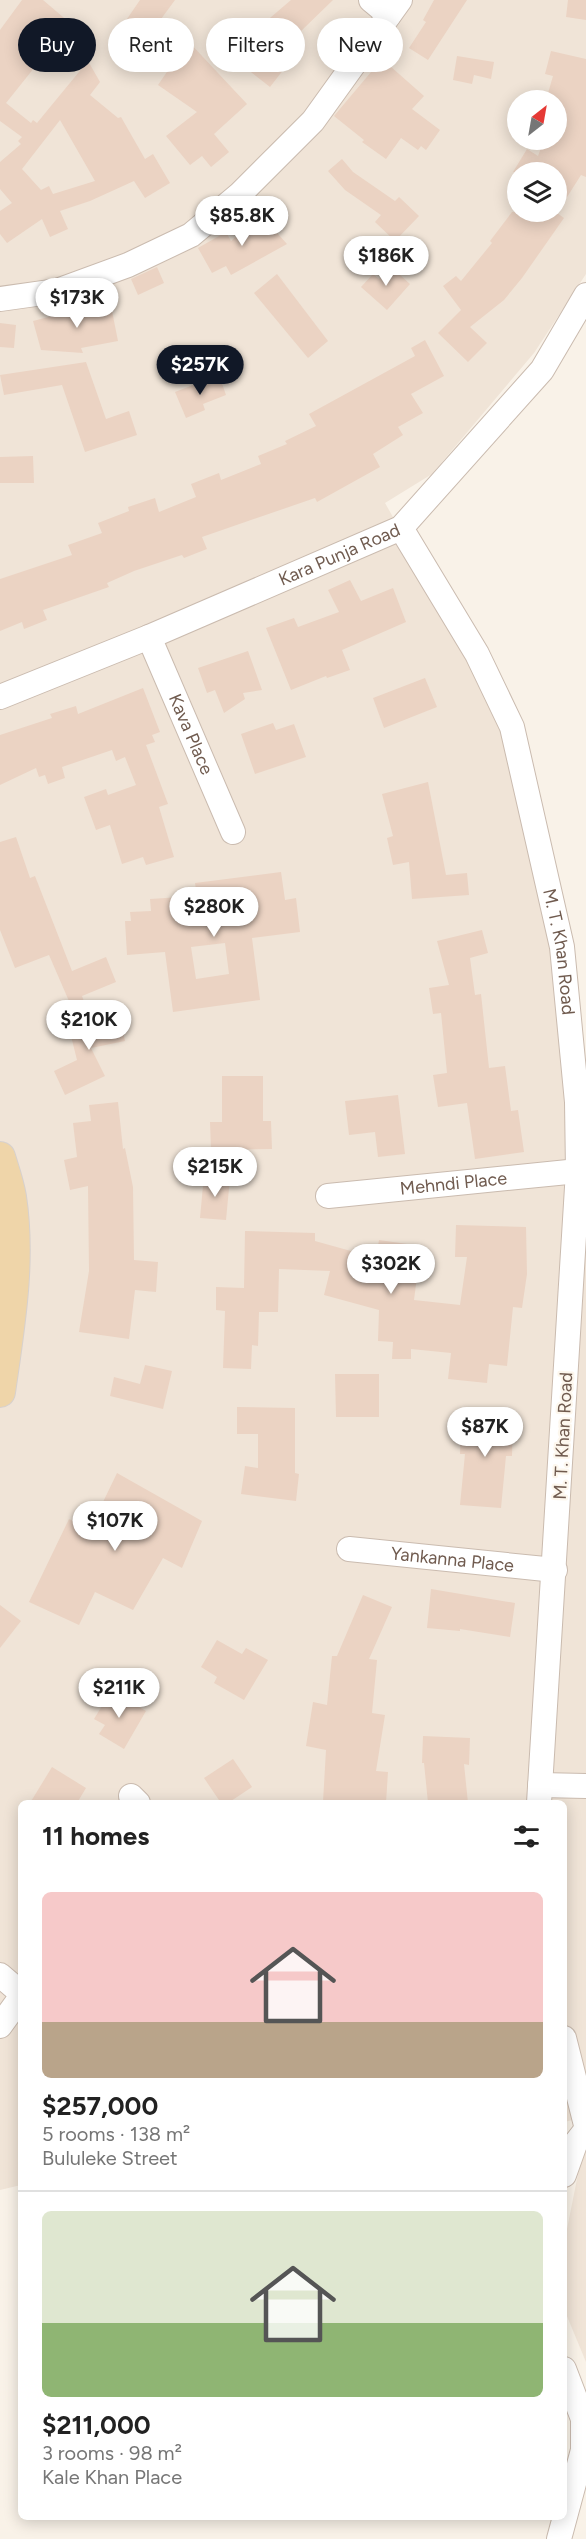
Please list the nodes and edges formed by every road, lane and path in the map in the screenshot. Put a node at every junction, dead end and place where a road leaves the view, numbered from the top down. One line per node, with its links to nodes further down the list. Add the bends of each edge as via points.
1 (387, 5): 3 (street, via 313,122 240,194 191,235 128,265 57,291)
2 (586, 295): 4 (street, Kara Punja Road, via 542,370)
3 (0, 299)
4 (400, 528): 5 (street, Kara Punja Road); 8 (street, M. T. Khan Road, via 477,654 512,727 562,947)
5 (149, 637): 6 (street, Kara Punja Road); 7 (street, Kava Place)
6 (0, 697)
7 (233, 832)
8 (582, 1101): 10 (street, M. T. Khan Road)
9 (0, 1157): 12 (main road, via 11,1197 15,1255)
10 (578, 1171): 11 (street, Mehndi Place); 14 (street, M. T. Khan Road)
11 (327, 1196)
12 (0, 1392)
13 (350, 1549): 14 (street, Yankanna Place)
14 (555, 1570): 16 (street, M. T. Khan Road)
15 (586, 1786): 16 (street)
16 (540, 1794)
17 (0, 1975): 18 (street)
18 (18, 1992)
19 (18, 1999): 20 (street)
20 (0, 2026)
21 (567, 2050): 22 (street)
22 (585, 2121): 23 (street)
23 (567, 2167)
24 (567, 2377): 25 (street, via 582,2419)
25 (583, 2450): 26 (street); 29 (street)
26 (567, 2509)
27 (564, 2520): 28 (street)
28 (559, 2539)
29 (577, 2539)

